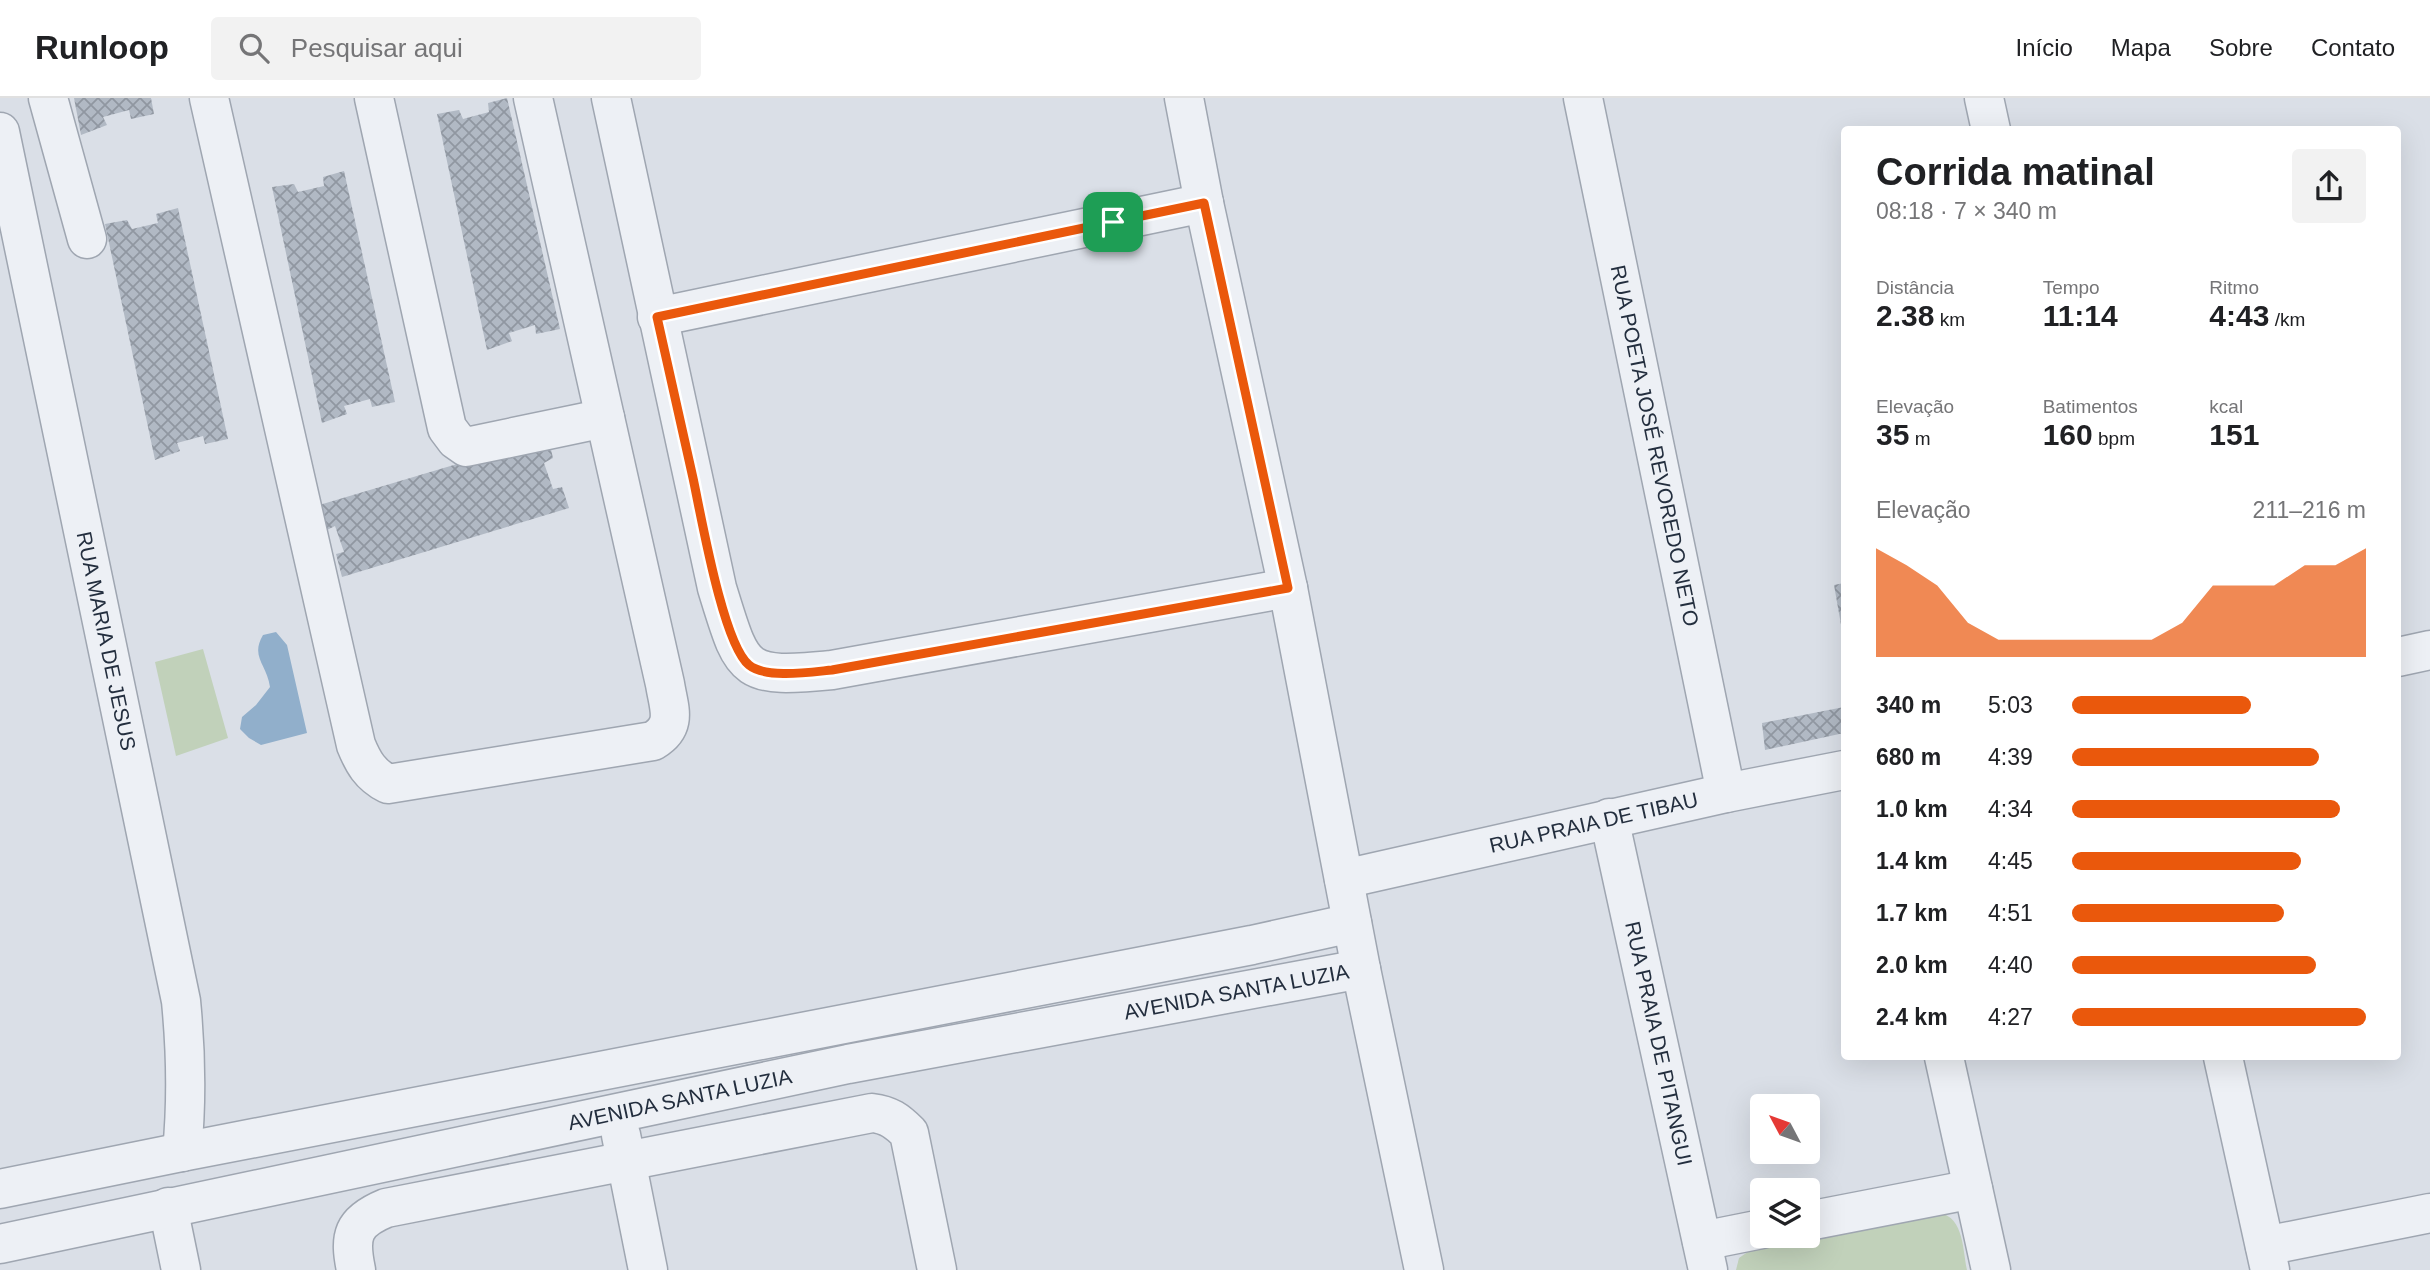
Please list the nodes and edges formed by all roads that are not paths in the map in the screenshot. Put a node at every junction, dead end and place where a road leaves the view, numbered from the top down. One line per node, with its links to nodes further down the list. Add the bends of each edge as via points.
1 (48, 98): 12 (street)
2 (209, 98): 14 (street, via 356,745 375,778 388,784 653,741 665,734 671,719 665,684)
3 (374, 98): 14 (street, via 447,428 466,447)
4 (533, 98): 14 (street)
5 (611, 98): 13 (street)
6 (1184, 98): 11 (street)
7 (1583, 98): 19 (street, RUA POETA JOSÉ REVOREDO NETO)
8 (1984, 98): 9 (street)
9 (1990, 126)
10 (0, 132): 27 (street, RUA MARIA DE JESUS, via 181,1001 187,1104)
11 (1204, 203): 13 (street); 15 (street)
12 (87, 239)
13 (657, 317): 15 (street, via 717,588 740,654 759,671 832,670)
14 (606, 418)
15 (1288, 588): 21 (street)
16 (2430, 650): 17 (street)
17 (2401, 656)
18 (1841, 771): 19 (street, RUA PRAIA DE TIBAU)
19 (1726, 793): 20 (street, RUA PRAIA DE TIBAU)
20 (1609, 818): 21 (street, RUA PRAIA DE TIBAU); 36 (street, RUA PRAIA DE PITANGUI)
21 (1344, 879): 22 (street)
22 (1352, 923): 23 (street); 27 (street, AVENIDA SANTA LUZIA)
23 (1361, 970): 26 (street, AVENIDA SANTA LUZIA, via 848,1064); 42 (street)
24 (1945, 1060): 30 (street)
25 (2224, 1060): 37 (street)
26 (617, 1114): 28 (street); 31 (street, AVENIDA SANTA LUZIA)
27 (182, 1152): 29 (street, AVENIDA SANTA LUZIA)
28 (625, 1160): 39 (street, via 367,1216 355,1230 351,1246); 40 (street); 41 (street, via 885,1114 909,1133)
29 (0, 1189)
30 (1973, 1189): 33 (street); 43 (street)
31 (168, 1208): 35 (street, AVENIDA SANTA LUZIA); 38 (street)
32 (2430, 1213): 37 (street)
33 (1820, 1219)
34 (1750, 1234): 36 (street)
35 (0, 1244)
36 (1705, 1255)
37 (2267, 1258)
38 (181, 1270)
39 (356, 1270)
40 (648, 1270)
41 (937, 1270)
42 (1424, 1270)
43 (1991, 1270)

